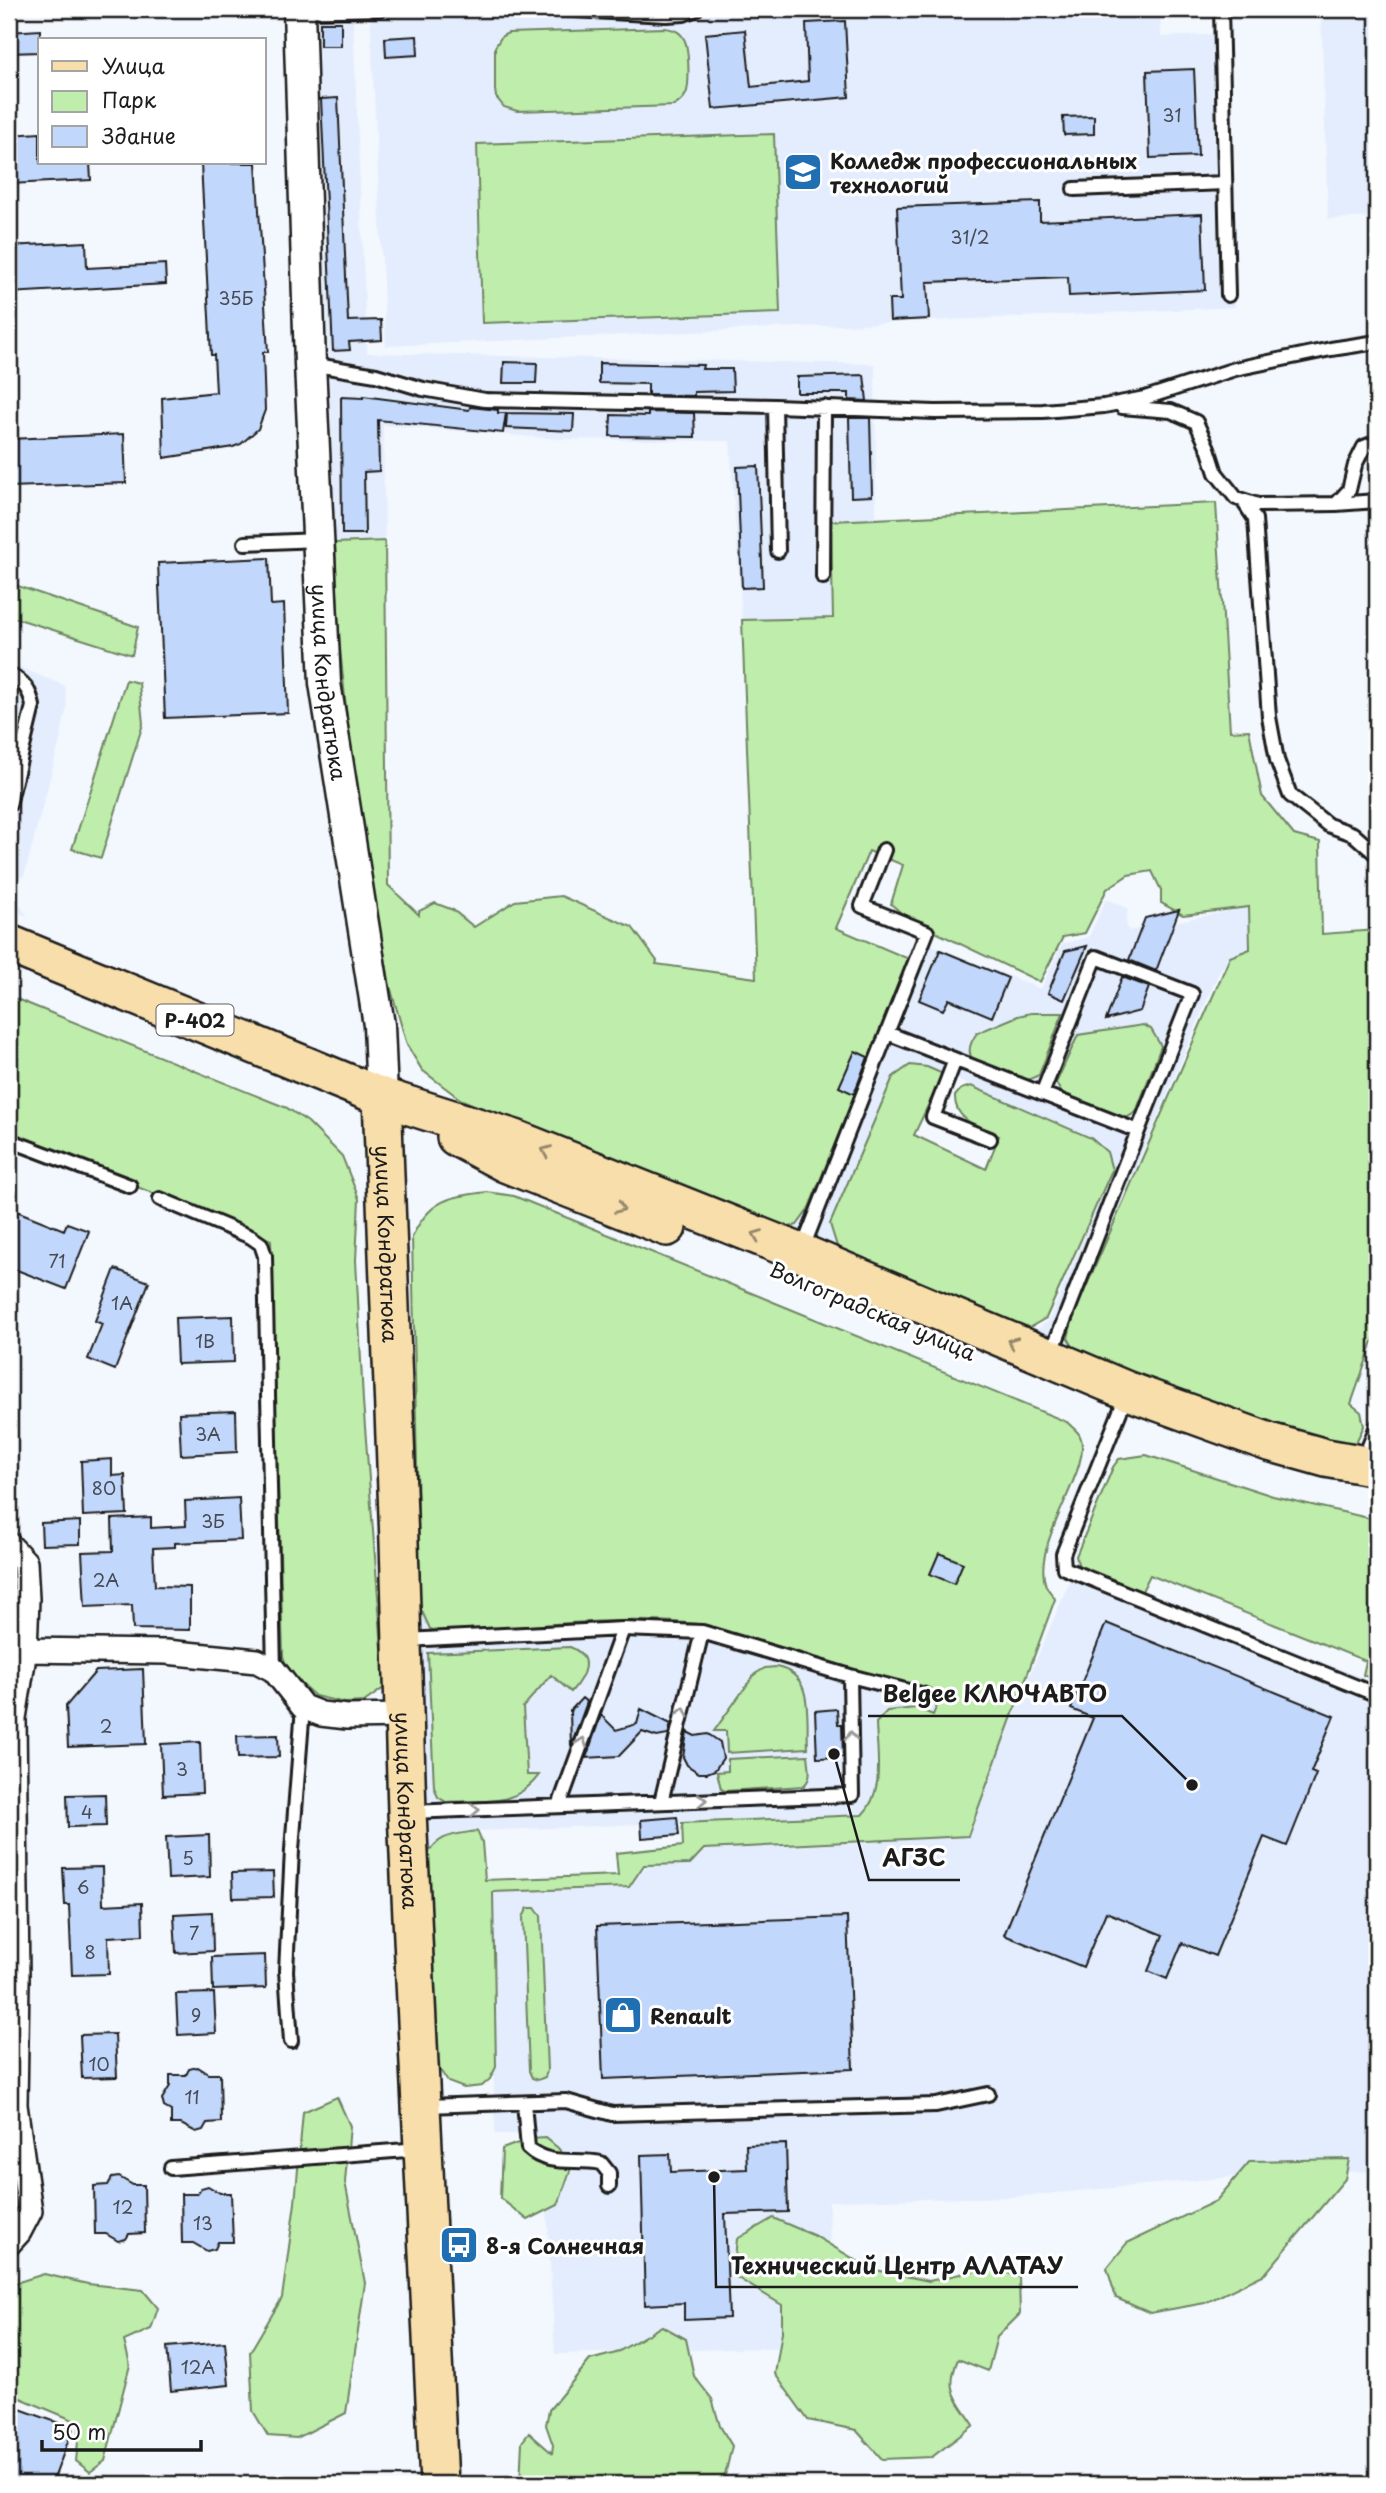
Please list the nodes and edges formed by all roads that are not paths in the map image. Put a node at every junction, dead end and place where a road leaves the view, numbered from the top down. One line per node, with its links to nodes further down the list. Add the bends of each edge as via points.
1 (381, 9): 5 (lane)
2 (556, 9): 3 (lane, via 666,15)
3 (696, 9)
4 (1221, 9): 6 (lane)
5 (299, 10): 10 (street, улица Кондратюка)
6 (1225, 183): 7 (lane); 8 (lane)
7 (1074, 189)
8 (1228, 295)
9 (1377, 342): 12 (lane, via 1236,369)
10 (310, 364): 11 (lane, via 485,400); 18 (street, улица Кондратюка)
11 (775, 406): 13 (lane); 20 (lane)
12 (1104, 406): 13 (lane, via 935,412); 16 (lane, via 1171,411 1196,422 1216,473 1236,498)
13 (824, 407): 21 (lane)
14 (1377, 442): 17 (lane, via 1364,447 1349,490)
15 (1377, 500): 17 (lane)
16 (1244, 501): 17 (lane, via 1258,505); 26 (lane, via 1255,519 1269,717 1290,795 1328,825 1353,834)
17 (1336, 503)
18 (318, 540): 19 (lane); 31 (street, улица Кондратюка, via 325,683 379,1025)
19 (245, 543)
20 (778, 551)
21 (823, 577)
22 (9, 674): 23 (lane, via 21,680 33,706)
23 (12, 777): 24 (lane)
24 (9, 805)
25 (884, 850): 28 (lane, via 862,906 927,932)
26 (1377, 855)
27 (9, 944): 31 (main road, Волгоградская улица / Р-402)
28 (887, 1033): 29 (lane); 37 (lane)
29 (955, 1060): 30 (lane); 33 (lane, via 933,1117)
30 (1042, 1094): 32 (lane); 32 (lane, via 1096,957 1120,966 1192,994)
31 (382, 1097): 37 (main road, Волгоградская улица, one-way to 31, via 515,1139); 39 (main road, Волгоградская улица, one-way to 39, via 505,1163); 45 (main road, улица Кондратюка)
32 (1138, 1131): 38 (lane)
33 (990, 1139)
34 (9, 1140): 35 (lane)
35 (130, 1186)
36 (160, 1199): 47 (lane, via 251,1237 261,1244 265,1256)
37 (801, 1253): 38 (main road, Волгоградская улица, one-way to 37)
38 (1050, 1358): 39 (main road, Волгоградская улица)
39 (1124, 1401): 41 (main road, Волгоградская улица, via 1259,1463 1318,1479); 50 (lane, via 1063,1554 1064,1568)
40 (1377, 1426): 41 (lane)
41 (1372, 1474)
42 (9, 1545): 46 (street, via 24,1562)
43 (623, 1629): 44 (lane); 45 (lane); 54 (lane, one-way to 43)
44 (702, 1632): 48 (lane); 53 (lane, one-way to 44)
45 (403, 1640): 52 (main road, улица Кондратюка)
46 (25, 1650): 47 (street, via 166,1652 257,1661); 63 (street, via 14,1718 15,2105 30,2211)
47 (274, 1671): 51 (street)
48 (850, 1676): 49 (lane); 53 (lane, one-way to 48, via 852,1795)
49 (925, 1695)
50 (1377, 1695)
51 (303, 1707): 52 (street, via 347,1717); 56 (lane, via 286,1971)
52 (404, 1716): 55 (main road, улица Кондратюка)
53 (661, 1802): 54 (lane)
54 (559, 1806): 55 (lane, one-way to 54)
55 (407, 1812): 59 (main road, улица Кондратюка)
56 (291, 2041)
57 (988, 2094): 58 (lane, via 936,2105 612,2114 566,2101)
58 (524, 2103): 59 (lane); 62 (lane, via 528,2148 537,2157 601,2163 609,2173)
59 (422, 2106): 60 (main road, улица Кондратюка)
60 (424, 2149): 61 (lane); 64 (main road, улица Кондратюка)
61 (171, 2168)
62 (609, 2186)
63 (9, 2243)
64 (439, 2484)

